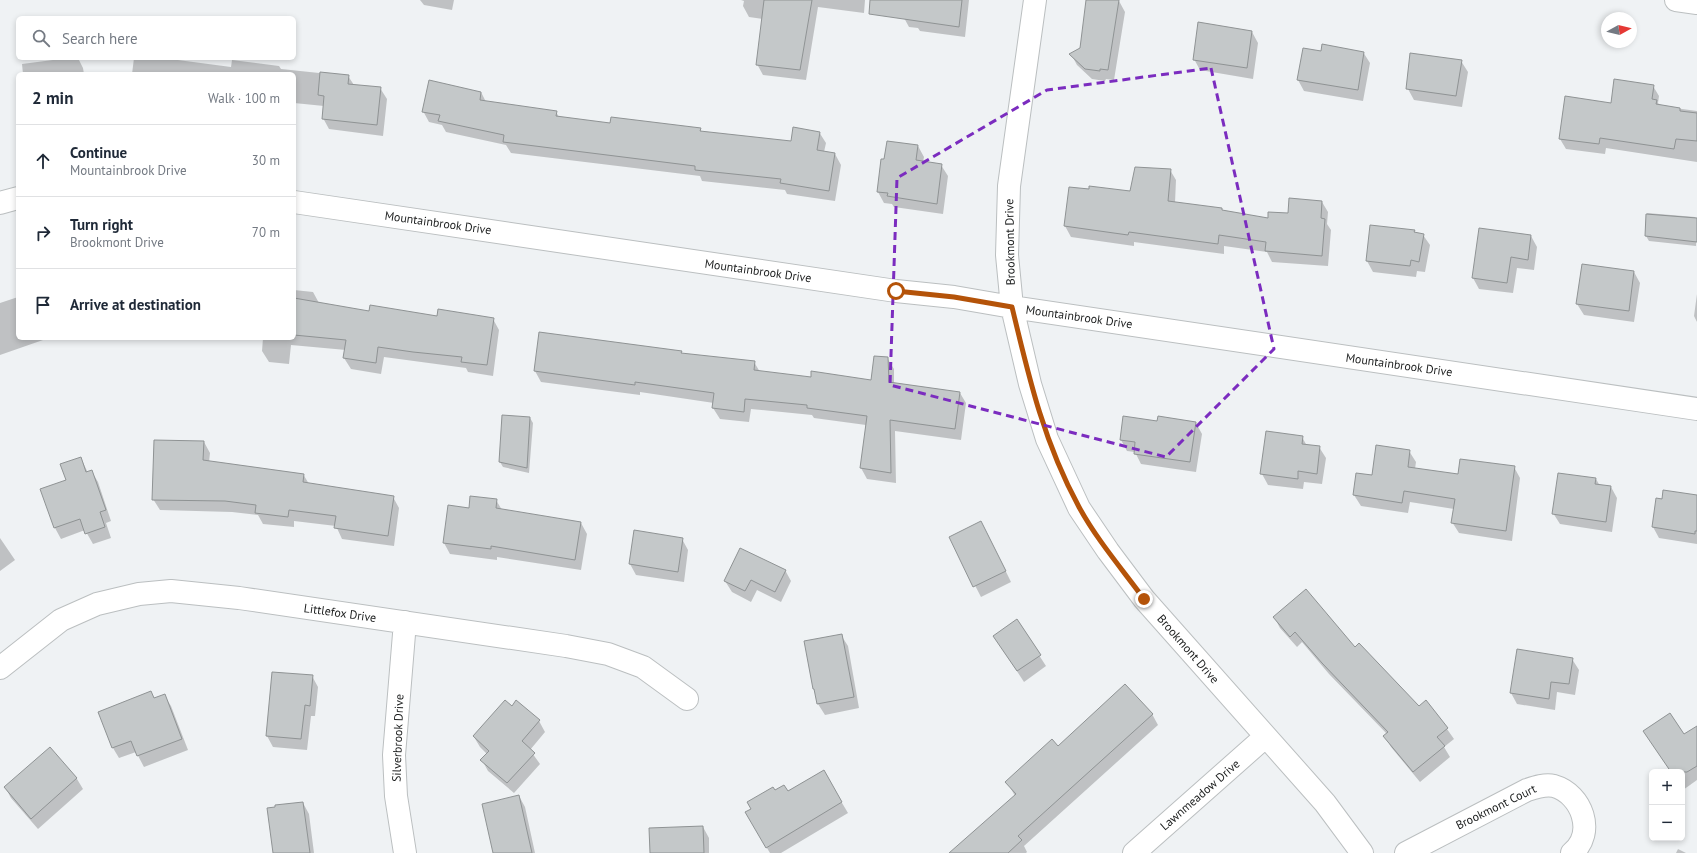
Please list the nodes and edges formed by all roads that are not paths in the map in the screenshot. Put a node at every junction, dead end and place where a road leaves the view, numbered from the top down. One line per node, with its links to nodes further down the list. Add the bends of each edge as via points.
1 (1035, 0): 7 (street, Brookmont Drive, via 1009,186 1007,255)
2 (1676, 0): 3 (street)
3 (1697, 3)
4 (16, 199): 6 (street)
5 (296, 202): 7 (street, Mountainbrook Drive)
6 (0, 203)
7 (1012, 307): 8 (street, Mountainbrook Drive); 12 (street, Brookmont Drive, via 1030,384 1047,439 1080,508 1144,599)
8 (1697, 409)
9 (405, 622): 10 (street, Littlefox Drive, via 238,598 171,591 139,594 97,604 61,620); 11 (street, Littlefox Drive, via 608,654 643,667); 13 (street, Silverbrook Drive, via 394,755 396,796)
10 (0, 668)
11 (687, 699)
12 (1265, 736): 14 (street, Lawnmeadow Drive); 15 (street, Brookmont Drive, via 1325,803)
13 (405, 853)
14 (1134, 853)
15 (1362, 853)
16 (1406, 853): 17 (street, Brookmont Court, via 1527,790 1553,786 1566,791 1576,800 1582,812 1585,826 1582,839)
17 (1572, 853)

